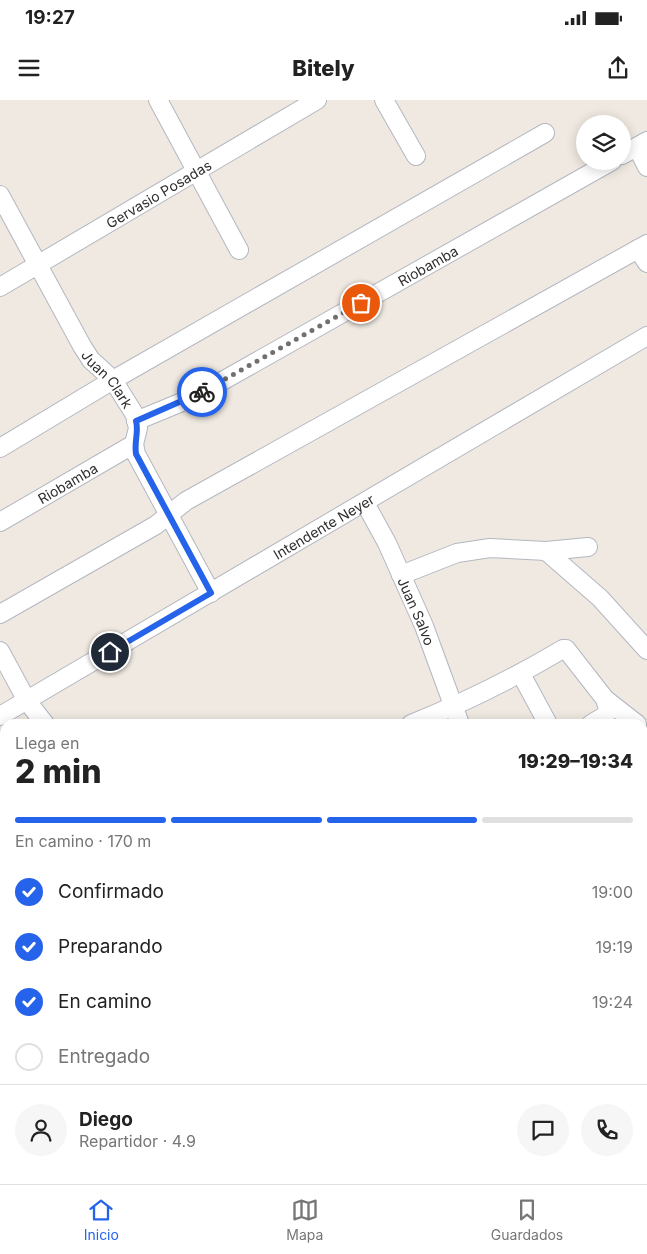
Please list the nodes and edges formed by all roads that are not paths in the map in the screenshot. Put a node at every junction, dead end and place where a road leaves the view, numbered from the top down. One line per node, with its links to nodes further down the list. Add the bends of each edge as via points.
1 (158, 100): 9 (street)
2 (317, 100): 9 (street, Gervasio Posadas)
3 (384, 100): 6 (street)
4 (545, 133): 16 (street)
5 (635, 148): 7 (street)
6 (416, 156)
7 (647, 166)
8 (596, 170): 17 (street, Riobamba, via 194,397)
9 (196, 171): 11 (street); 13 (street, Gervasio Posadas)
10 (0, 195): 13 (street, Juan Clark)
11 (239, 250)
12 (644, 252): 21 (street, via 186,501)
13 (38, 264): 14 (street, Gervasio Posadas); 16 (street, Juan Clark, via 91,360)
14 (0, 287)
15 (647, 336): 20 (street, Intendente Neyer)
16 (113, 380): 17 (street, Juan Clark); 19 (street)
17 (136, 421): 18 (street, Juan Clark, via 138,428)
18 (134, 444): 21 (street, Juan Clark, via 136,454); 22 (street, Riobamba)
19 (0, 448)
20 (366, 502): 25 (street, Juan Salvo); 26 (street, Intendente Neyer)
21 (169, 514): 26 (street, Juan Clark); 27 (street, via 156,525)
22 (0, 522)
23 (588, 547): 24 (street)
24 (546, 551): 25 (street, via 490,548 457,553); 28 (street, via 600,598)
25 (401, 576): 33 (street, Juan Salvo, via 424,626)
26 (211, 593): 32 (street, Intendente Neyer)
27 (0, 614)
28 (647, 650)
29 (0, 651): 32 (street)
30 (520, 674): 31 (street, via 566,649); 33 (street); 38 (street)
31 (605, 699): 39 (street, via 608,710); 40 (street)
32 (26, 701): 34 (street, Intendente Neyer); 35 (street)
33 (453, 708): 36 (street); 37 (street, Juan Salvo)
34 (0, 716)
35 (41, 719)
36 (424, 719)
37 (458, 719)
38 (545, 719)
39 (599, 719)
40 (631, 719)

